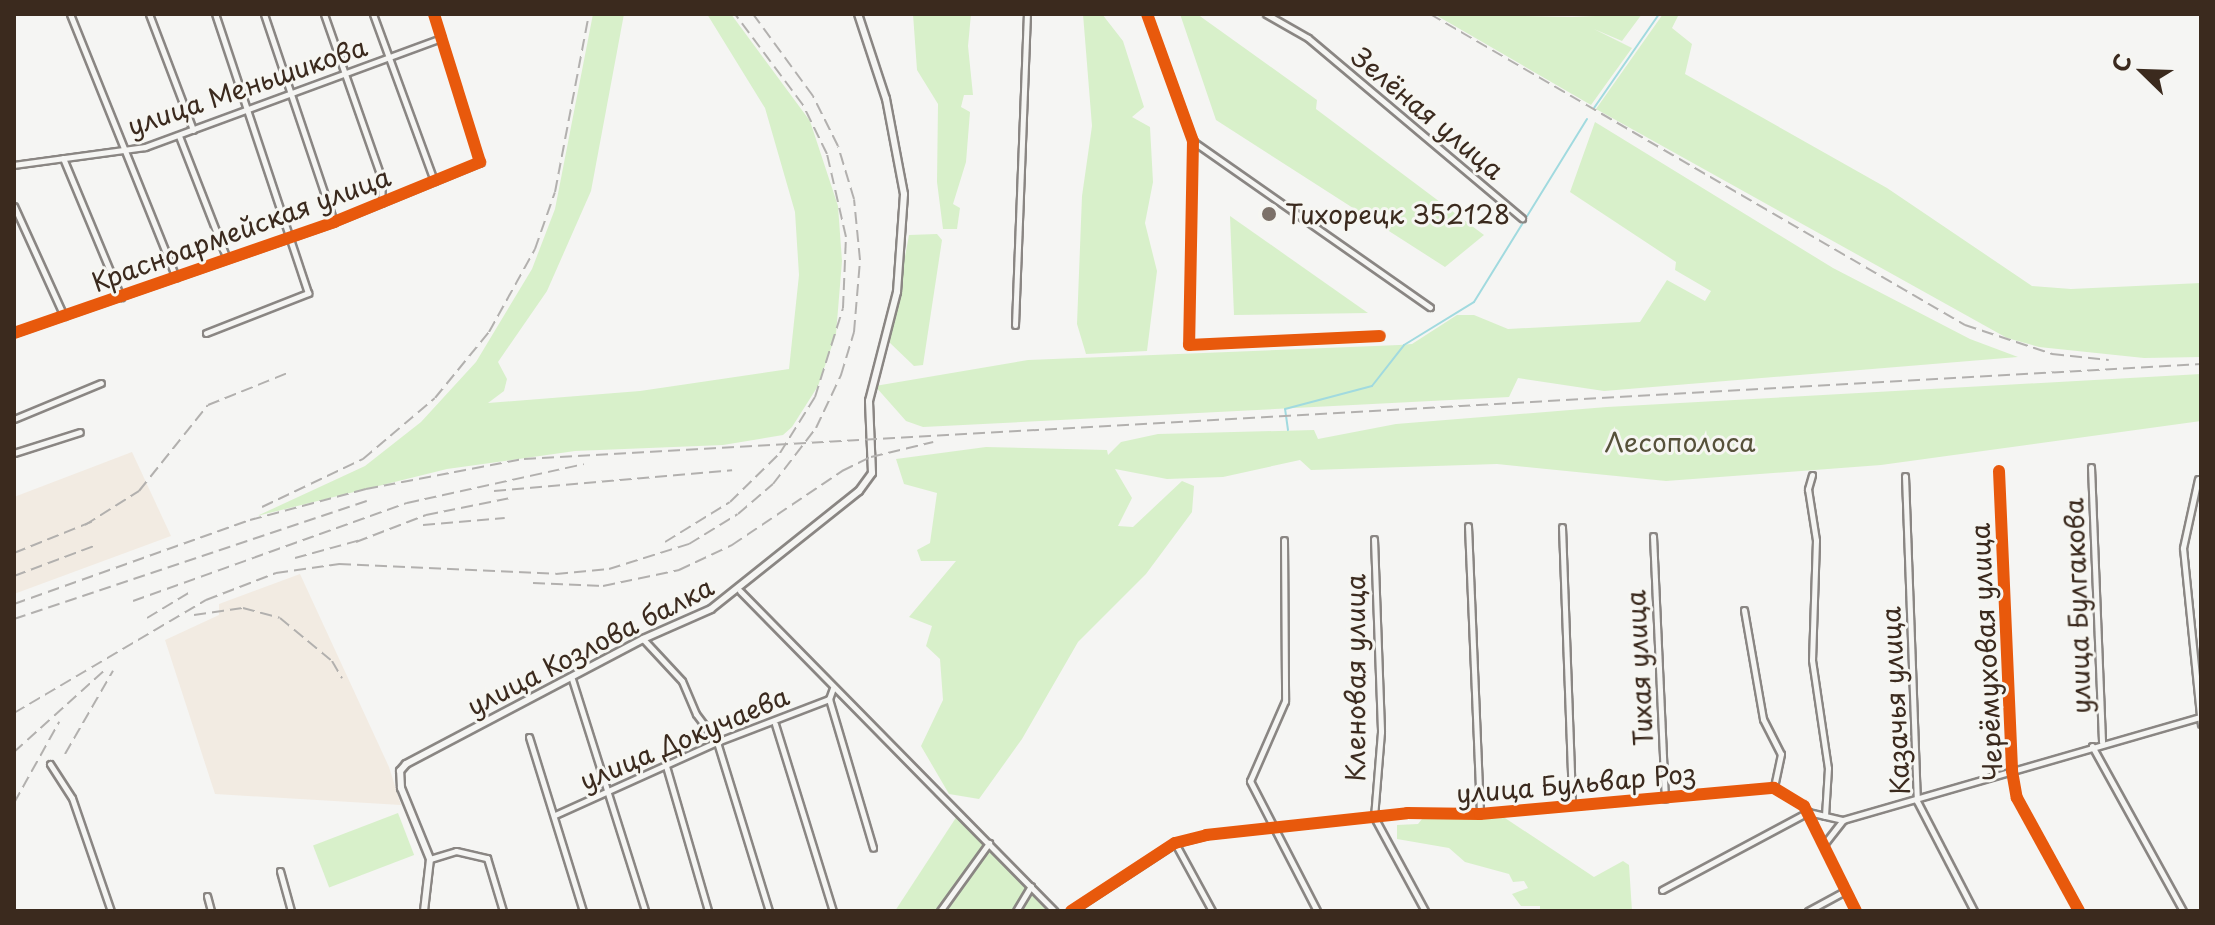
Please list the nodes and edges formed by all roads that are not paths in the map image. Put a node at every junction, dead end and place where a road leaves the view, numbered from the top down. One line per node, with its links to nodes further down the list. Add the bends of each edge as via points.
1 (70, 14): 20 (street)
2 (149, 14): 17 (street)
3 (215, 14): 16 (street)
4 (264, 14): 15 (street)
5 (324, 14): 14 (street)
6 (373, 14): 13 (street)
7 (434, 14): 12 (street)
8 (858, 14): 52 (main road, улица Козлова балка, via 886,99 904,194 897,292 871,383 872,473 866,484)
9 (1027, 14): 34 (street)
10 (1147, 14): 19 (street)
11 (1266, 14): 26 (street, Зелёная улица, via 1308,38)
12 (442, 38): 13 (street, улица Меньшикова); 23 (street, Красноармейская улица, via 480,162)
13 (389, 57): 14 (street, улица Меньшикова); 23 (street)
14 (345, 74): 15 (street, улица Меньшикова); 24 (street, via 382,180)
15 (290, 94): 16 (street, улица Меньшикова); 27 (street)
16 (249, 110): 17 (street, улица Меньшикова); 28 (street)
17 (193, 130): 18 (street, улица Меньшикова)
18 (179, 136): 20 (street, улица Меньшикова); 29 (street)
19 (1193, 141): 32 (street); 37 (street, via 1189,345)
20 (124, 151): 21 (street, улица Меньшикова); 30 (street)
21 (63, 158): 22 (street, улица Меньшикова); 31 (street)
22 (14, 165)
23 (434, 181): 24 (street, Красноармейская улица)
24 (381, 203): 27 (street, Красноармейская улица)
25 (14, 206): 33 (street)
26 (1522, 218)
27 (334, 222): 28 (street, Красноармейская улица)
28 (292, 236): 29 (street, Красноармейская улица); 36 (street, via 308,293)
29 (227, 259): 30 (street, Красноармейская улица)
30 (176, 278): 31 (street, Красноармейская улица)
31 (121, 297): 33 (street, Красноармейская улица)
32 (1430, 307)
33 (64, 316): 35 (street, Красноармейская улица)
34 (1015, 325)
35 (14, 333)
36 (206, 333)
37 (1380, 336)
38 (101, 383): 39 (street)
39 (14, 419)
40 (80, 432): 41 (street)
41 (14, 453)
42 (2091, 467): 62 (street, улица Булгакова)
43 (1999, 471): 66 (street, Черёмуховая улица)
44 (1812, 475): 75 (street, via 1812,660 1828,768)
45 (1905, 476): 70 (street, Казачья улица)
46 (2198, 479): 58 (street, via 2183,548)
47 (1468, 526): 73 (street)
48 (1562, 527): 71 (street)
49 (1653, 536): 69 (street, Тихая улица)
50 (1374, 539): 76 (street, Кленовая улица, via 1381,732)
51 (1284, 540): 78 (street, via 1285,701 1250,781)
52 (740, 591): 54 (main road, улица Козлова балка); 56 (street)
53 (1744, 610): 67 (street, via 1763,719 1781,754)
54 (643, 639): 55 (main road, улица Козлова балка); 61 (street, via 682,681 696,714)
55 (572, 679): 68 (street); 83 (main road, улица Козлова балка, via 413,759 400,771 401,788)
56 (833, 688): 57 (street); 79 (street)
57 (829, 699): 59 (street, улица Докучаева); 82 (street)
58 (2200, 719): 62 (street)
59 (775, 724): 61 (street, улица Докучаева); 98 (street)
60 (529, 737): 74 (street, via 547,808)
61 (717, 742): 65 (street, улица Докучаева); 97 (street)
62 (2103, 743): 63 (street)
63 (2092, 746): 66 (street); 110 (street, улица Булгакова)
64 (50, 764): 89 (street, via 72,798)
65 (666, 766): 68 (street, улица Докучаева); 96 (street)
66 (2012, 771): 70 (street); 109 (street, Черёмуховая улица, via 2017,798)
67 (1778, 789): 69 (street, улица Бульвар Роз); 72 (street)
68 (607, 790): 74 (street, улица Докучаева); 95 (street)
69 (1665, 799): 71 (street, улица Бульвар Роз)
70 (1917, 801): 77 (street); 108 (street, Казачья улица)
71 (1572, 806): 73 (street, улица Бульвар Роз)
72 (1808, 812): 75 (street); 81 (street); 86 (street)
73 (1480, 814): 76 (street, улица Бульвар Роз)
74 (555, 815): 94 (street)
75 (1825, 816): 77 (street)
76 (1374, 817): 78 (street, улица Бульвар Роз); 105 (street)
77 (1843, 820): 81 (street)
78 (1270, 826): 80 (street, улица Бульвар Роз); 104 (street)
79 (989, 843): 85 (street); 99 (street)
80 (1175, 843): 102 (street); 103 (street)
81 (1825, 843): 87 (street)
82 (873, 848)
83 (430, 859): 92 (main road); 93 (street, via 456,851 487,858)
84 (280, 871): 91 (street)
85 (1031, 886): 100 (street); 101 (street)
86 (1662, 890)
87 (1845, 891): 106 (street); 107 (street)
88 (207, 896): 90 (street)
89 (111, 911)
90 (211, 911)
91 (291, 911)
92 (424, 911)
93 (503, 911)
94 (583, 911)
95 (645, 911)
96 (708, 911)
97 (769, 911)
98 (833, 911)
99 (940, 911)
100 (1016, 911)
101 (1055, 911)
102 (1071, 911)
103 (1212, 911)
104 (1317, 911)
105 (1425, 911)
106 (1808, 911)
107 (1856, 911)
108 (1974, 911)
109 (2079, 911)
110 (2183, 911)

